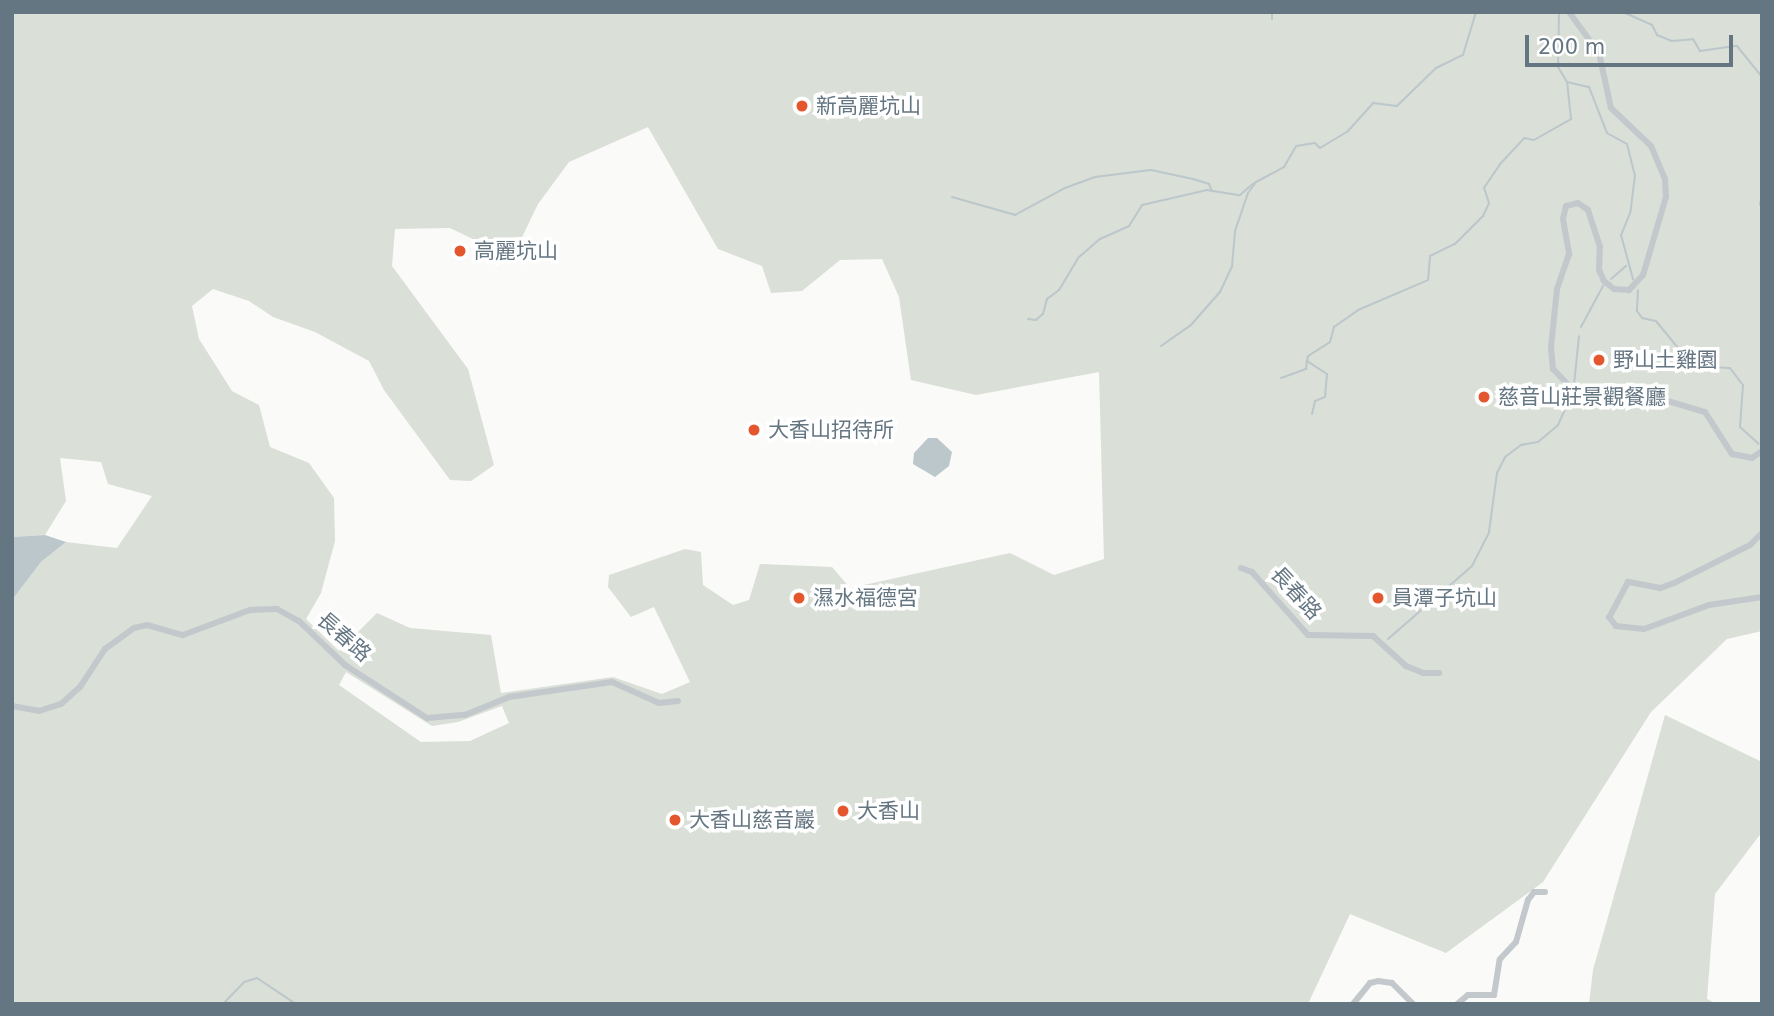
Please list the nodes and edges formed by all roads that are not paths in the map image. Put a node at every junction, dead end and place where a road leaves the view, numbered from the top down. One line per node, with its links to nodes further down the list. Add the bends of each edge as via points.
1 (1569, 12): 2 (street, via 1599,53 1611,108 1651,146 1665,179 1666,197 1643,275 1629,289 1614,289 1604,281 1599,270 1600,247 1588,210 1578,203 1566,206 1563,219 1569,254 1558,289 1553,369 1572,390 1616,403 1661,399 1704,412 1732,454 1752,458)
2 (1762, 451)
3 (1762, 533): 5 (street, via 1750,545 1674,583 1660,587 1628,582 1609,617 1616,626 1644,629 1709,605)
4 (1241, 568): 6 (street, 長春路, via 1252,572 1307,635 1373,636 1406,666)
5 (1762, 597)
6 (1439, 673)
7 (678, 701): 8 (street, 長春路, via 659,703 611,682 509,697 465,715 427,718 345,665 299,621 277,608 250,610 183,635 147,625 134,628 105,649 80,687 61,704 39,711)
8 (12, 706)
9 (1545, 892): 12 (street, via 1534,892 1528,900 1516,942 1500,959 1494,995 1468,995)
10 (1353, 1004): 11 (street, via 1370,983 1378,981 1392,983)
11 (1413, 1004)
12 (1457, 1004)

